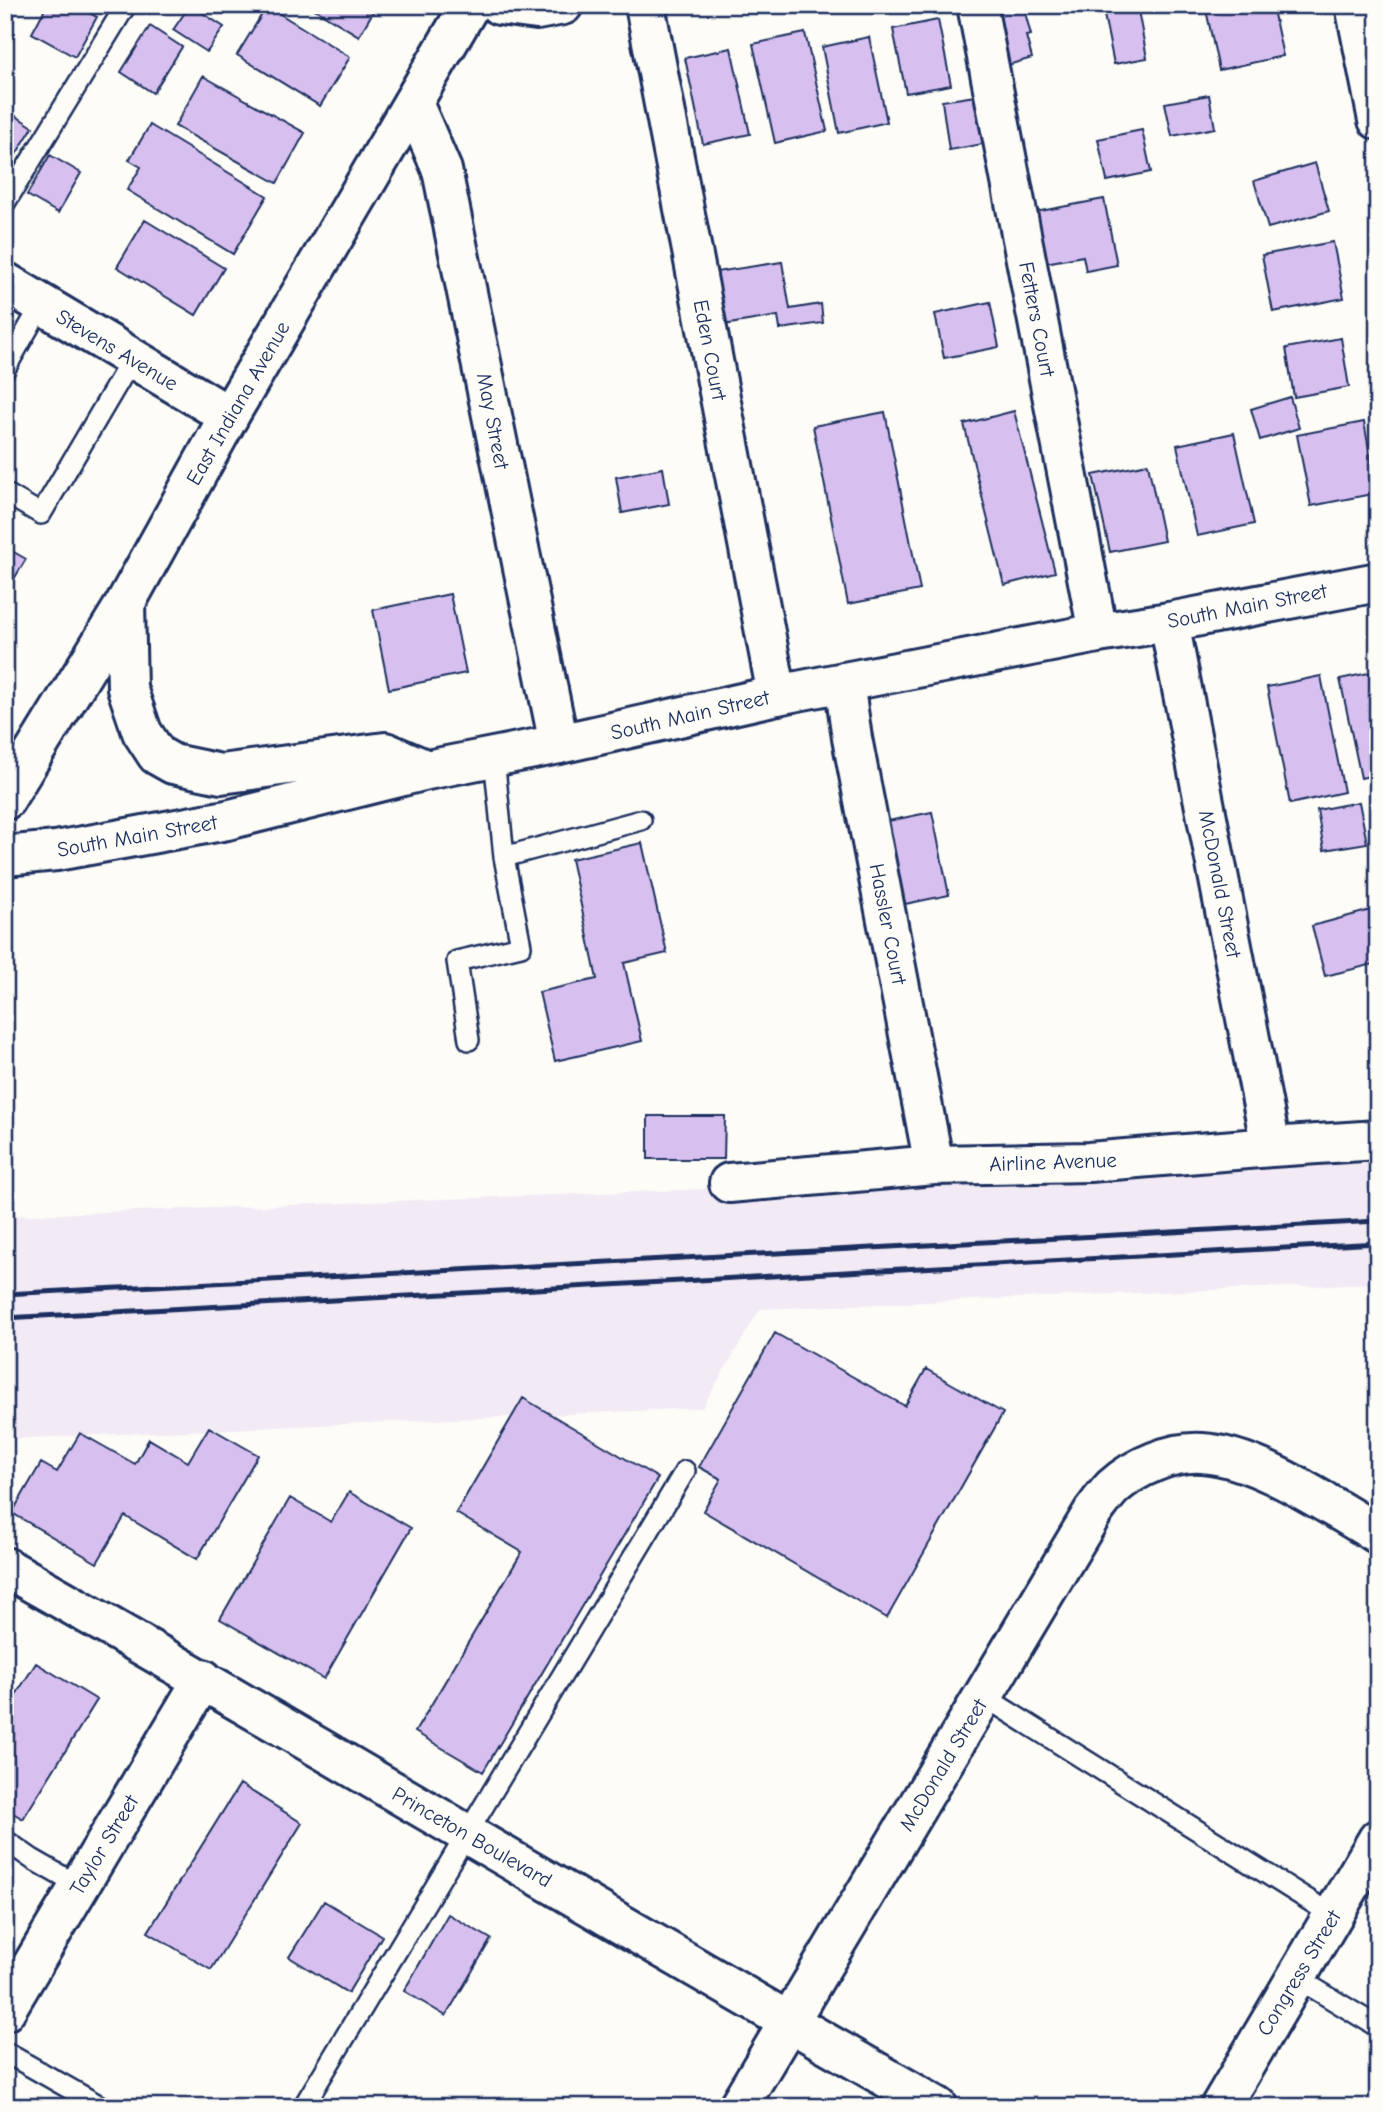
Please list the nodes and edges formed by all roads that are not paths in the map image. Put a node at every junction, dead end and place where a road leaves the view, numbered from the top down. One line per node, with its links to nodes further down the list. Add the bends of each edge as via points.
1 (126, 5): 10 (lane)
2 (470, 5): 8 (street, East Indiana Avenue)
3 (499, 5): 4 (street, via 537,10)
4 (562, 5)
5 (645, 5): 22 (street, Eden Court)
6 (977, 5): 20 (street, Fetters Court)
7 (1355, 5): 9 (street)
8 (413, 103): 15 (street, East Indiana Avenue); 23 (street, May Street, via 442,170)
9 (1378, 120)
10 (5, 203)
11 (5, 282): 12 (street, Stevens Avenue)
12 (42, 304): 13 (street, Stevens Avenue); 14 (lane)
13 (132, 359): 15 (street, Stevens Avenue); 16 (lane, via 41,514)
14 (5, 369)
15 (229, 416): 18 (street, East Indiana Avenue)
16 (5, 493)
17 (1378, 582): 19 (street, South Main Street)
18 (125, 604): 25 (street, via 127,688 142,732 157,755 173,764 221,774 385,752); 26 (street, East Indiana Avenue)
19 (1168, 622): 20 (street, South Main Street); 32 (street, McDonald Street)
20 (1098, 633): 21 (street, South Main Street)
21 (844, 682): 22 (street, South Main Street); 33 (street, Hassler Court)
22 (776, 695): 23 (street, South Main Street)
23 (559, 744): 24 (street, South Main Street)
24 (494, 757): 25 (street, South Main Street); 29 (lane)
25 (427, 770): 28 (street, South Main Street, via 228,820)
26 (5, 800)
27 (641, 820): 29 (lane)
28 (5, 856)
29 (504, 857): 30 (lane, via 521,946 457,961)
30 (469, 1040)
31 (1378, 1140): 32 (street, Airline Avenue)
32 (1271, 1147): 33 (street, Airline Avenue, via 1089,1162)
33 (934, 1165): 34 (street, Airline Avenue)
34 (729, 1183)
35 (685, 1471): 40 (lane)
36 (1378, 1534): 39 (street, McDonald Street, via 1281,1478 1230,1457 1177,1454 1140,1469 1113,1487 1093,1512)
37 (5, 1567): 38 (street, Princeton Boulevard)
38 (203, 1679): 40 (street, Princeton Boulevard); 43 (street, Taylor Street)
39 (985, 1697): 44 (lane); 47 (street, McDonald Street)
40 (466, 1835): 47 (street, Princeton Boulevard); 51 (lane)
41 (1378, 1839): 44 (street, Congress Street)
42 (5, 1840): 43 (lane)
43 (79, 1886): 46 (street, Taylor Street)
44 (1334, 1916): 45 (street, Congress Street)
45 (1297, 1978): 48 (lane); 54 (street, Congress Street)
46 (5, 2011)
47 (789, 2022): 52 (street, McDonald Street); 53 (street, Princeton Boulevard)
48 (1378, 2027)
49 (5, 2052): 50 (lane)
50 (102, 2107)
51 (303, 2107)
52 (738, 2107)
53 (938, 2107)
54 (1220, 2107)

